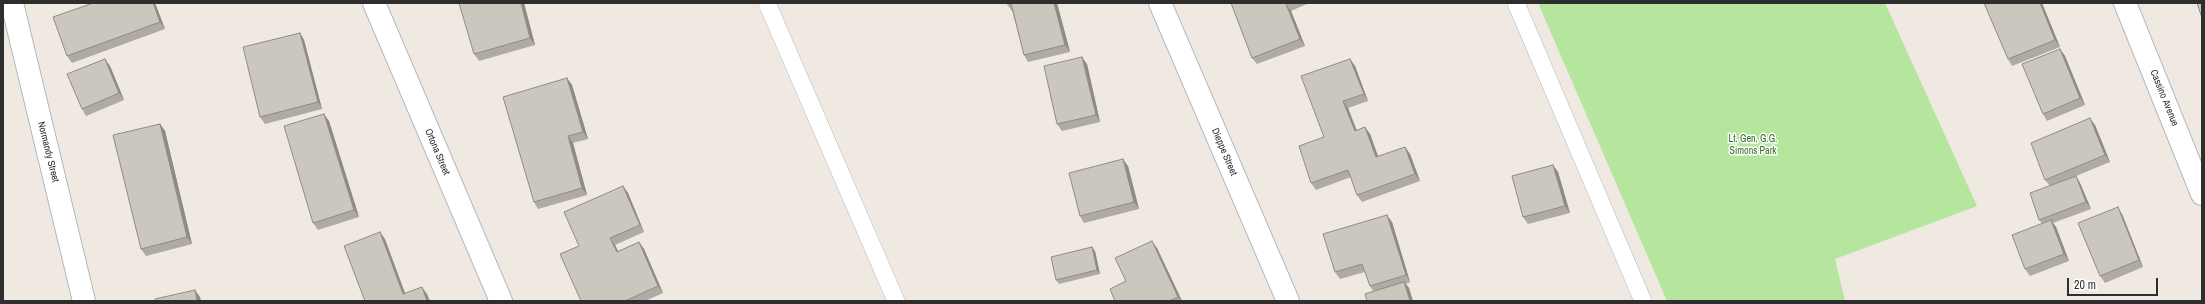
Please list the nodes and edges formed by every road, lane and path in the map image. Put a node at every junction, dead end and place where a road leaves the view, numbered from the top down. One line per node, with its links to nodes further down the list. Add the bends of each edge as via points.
1 (12, 3): 8 (street, Normandy Street)
2 (374, 3): 9 (street, Ortona Street)
3 (767, 3): 10 (lane)
4 (1160, 3): 11 (street, Dieppe Street)
5 (1516, 3): 12 (lane)
6 (2125, 3): 7 (street, Cassino Avenue)
7 (2202, 194)
8 (84, 301)
9 (501, 301)
10 (896, 301)
11 (1288, 301)
12 (1643, 301)

